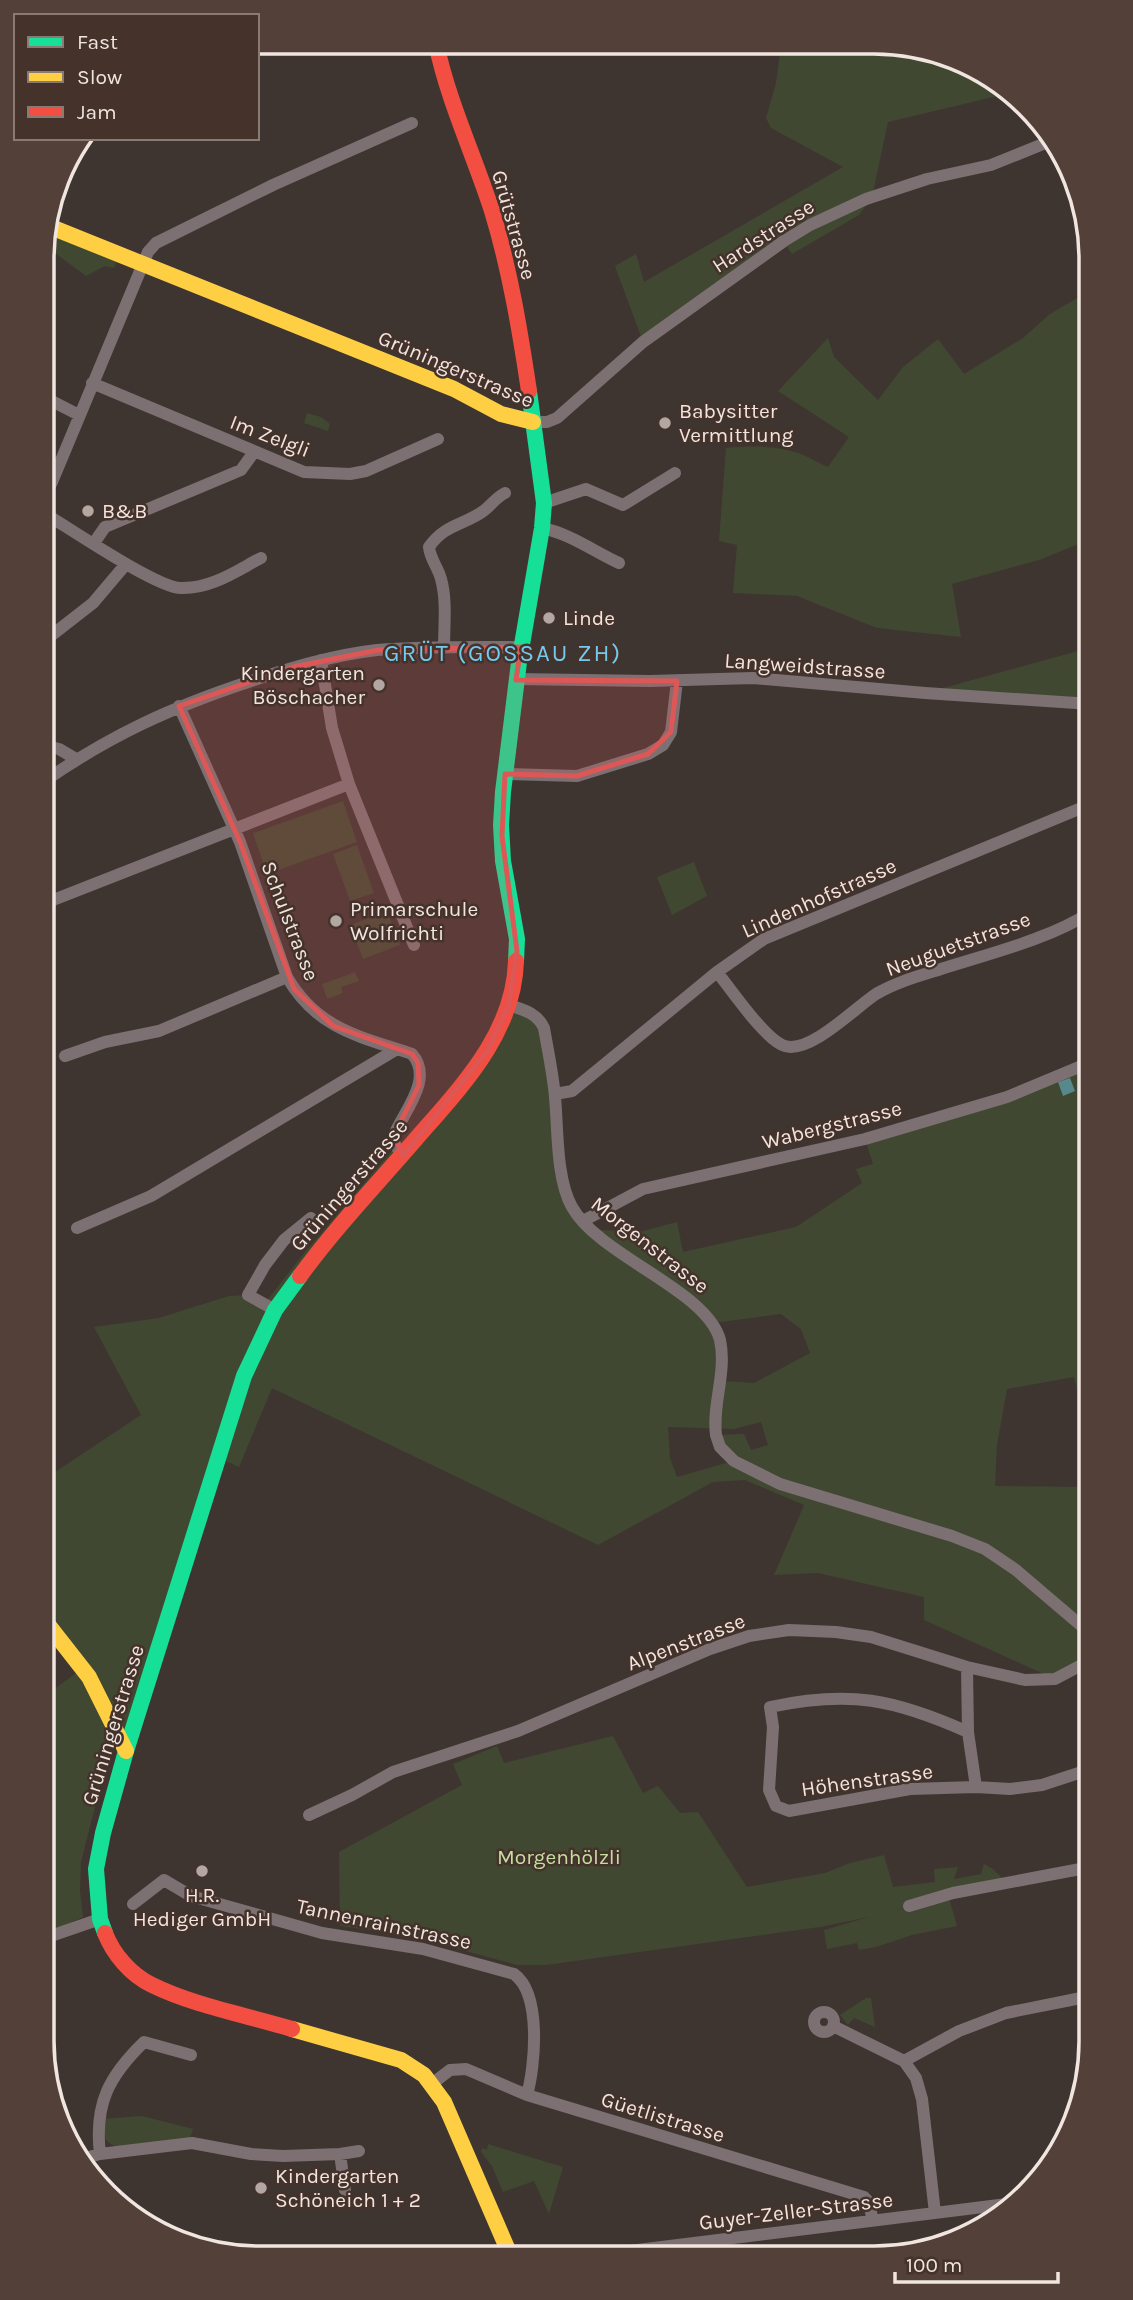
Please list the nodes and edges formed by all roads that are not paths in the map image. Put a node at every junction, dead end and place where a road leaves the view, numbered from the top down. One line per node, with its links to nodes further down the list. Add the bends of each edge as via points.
1 (439, 55): 9 (main road, Grütstrasse, via 453,108 493,214)
2 (412, 124): 5 (street, via 165,238 148,252)
3 (1043, 144): 9 (street, Hardstrasse, via 991,165 927,179 866,200 810,225 643,342 557,418)
4 (57, 230): 5 (main road, Grüningerstrasse)
5 (142, 265): 6 (street); 9 (main road, Grüningerstrasse, via 454,389 501,415)
6 (92, 383): 8 (street); 11 (street, Im Zelgli)
7 (55, 403): 8 (street)
8 (79, 415): 13 (street)
9 (533, 422): 15 (main road, Grüningerstrasse)
10 (438, 439): 11 (street, Im Zelgli, via 350,474 304,472)
11 (254, 452): 18 (street, via 241,470 105,527)
12 (675, 473): 15 (street, via 623,505 586,489)
13 (55, 475)
14 (505, 494): 24 (street, via 482,512 452,526 429,547 441,577)
15 (544, 503): 17 (main road, Grüningerstrasse)
16 (55, 520): 18 (street)
17 (542, 528): 20 (street, via 573,538); 23 (main road, Grüningerstrasse)
18 (94, 543): 21 (street)
19 (261, 558): 21 (street, via 211,584 178,589)
20 (619, 563)
21 (126, 564): 22 (street, via 93,603)
22 (55, 633)
23 (521, 647): 24 (street); 26 (main road, Grüningerstrasse)
24 (444, 648): 25 (street, via 378,650)
25 (321, 660): 29 (street); 34 (street, via 332,728)
26 (516, 680): 27 (street, Langweidstrasse); 33 (main road, Grüningerstrasse)
27 (677, 681): 28 (street, Langweidstrasse, via 753,678); 33 (street, via 671,732 663,745 648,754 577,776)
28 (1079, 703)
29 (179, 706): 31 (street); 36 (street, Schulstrasse)
30 (55, 748): 31 (street)
31 (76, 760): 32 (street)
32 (55, 774)
33 (505, 774): 42 (main road, Grüningerstrasse, via 503,861 517,951)
34 (349, 783): 36 (street); 39 (street)
35 (1079, 809): 40 (street, Lindenhofstrasse, via 764,939)
36 (233, 829): 37 (street); 41 (street, Schulstrasse)
37 (55, 899)
38 (1079, 918): 40 (street, Neuguetstrasse, via 1028,941 902,981 801,1046 786,1047 767,1034)
39 (414, 945)
40 (717, 972): 46 (street, Lindenhofstrasse, via 572,1091)
41 (287, 977): 43 (street, Schulstrasse, via 300,998 324,1020); 44 (street, via 159,1031 105,1041)
42 (509, 1005): 46 (street, Morgenstrasse, via 540,1019); 47 (main road, Grüningerstrasse, via 474,1071)
43 (397, 1049): 47 (street, Schulstrasse, via 412,1054 421,1073 394,1135); 50 (street, via 150,1196)
44 (65, 1056)
45 (1079, 1067): 49 (street, Wabergstrasse, via 1007,1097 865,1139 643,1189)
46 (555, 1094): 49 (street, Morgenstrasse, via 561,1167 569,1203)
47 (403, 1156): 51 (main road, Grüningerstrasse, via 312,1260)
48 (311, 1218): 51 (street, via 284,1240 248,1295)
49 (583, 1221): 52 (street, Morgenstrasse, via 697,1306 712,1323 723,1357 716,1435 720,1447 734,1461 780,1484 985,1549)
50 (77, 1228)
51 (275, 1310): 57 (main road, Grüningerstrasse, via 244,1376)
52 (1078, 1623)
53 (54, 1633): 57 (main road, via 89,1677)
54 (967, 1667): 55 (street, Alpenstrasse, via 1042,1681); 56 (street); 60 (street, Alpenstrasse, via 871,1637 836,1632 789,1630 749,1636 518,1731 393,1772)
55 (1078, 1667)
56 (968, 1732): 59 (street); 59 (street, Höhenstrasse, via 903,1706 873,1700 814,1699 770,1707 769,1790 776,1806 789,1811 910,1789)
57 (126, 1751): 64 (main road, Grüningerstrasse, via 98,1854)
58 (1078, 1773): 59 (street, Höhenstrasse, via 1042,1785)
59 (976, 1787)
60 (309, 1815)
61 (1078, 1869): 63 (street)
62 (133, 1904): 71 (street, Tannenrainstrasse, via 163,1880 191,1896 321,1933 423,1949 514,1974 527,1992 534,2045)
63 (909, 1906)
64 (100, 1919): 65 (street); 70 (main road, Grüningerstrasse, via 116,1955 150,1984 401,2060)
65 (54, 1935)
66 (1078, 1999): 69 (street, via 1006,2013 959,2031)
67 (833, 2026): 69 (street)
68 (191, 2055): 73 (street, via 144,2042 123,2063 100,2108)
69 (904, 2061): 78 (street, via 920,2087)
70 (433, 2083): 71 (street, Güetlistrasse, via 461,2068); 80 (main road, Grüningerstrasse)
71 (527, 2095): 79 (street, Güetlistrasse, via 856,2194 870,2203)
72 (359, 2151): 74 (street)
73 (100, 2154): 74 (street, via 192,2143 251,2154); 75 (street)
74 (340, 2154): 76 (street)
75 (90, 2157)
76 (345, 2190)
77 (995, 2205): 78 (street, Guyer-Zeller-Strasse)
78 (935, 2213): 79 (street, Guyer-Zeller-Strasse)
79 (872, 2220): 81 (street, Guyer-Zeller-Strasse)
80 (506, 2246)
81 (668, 2246)

